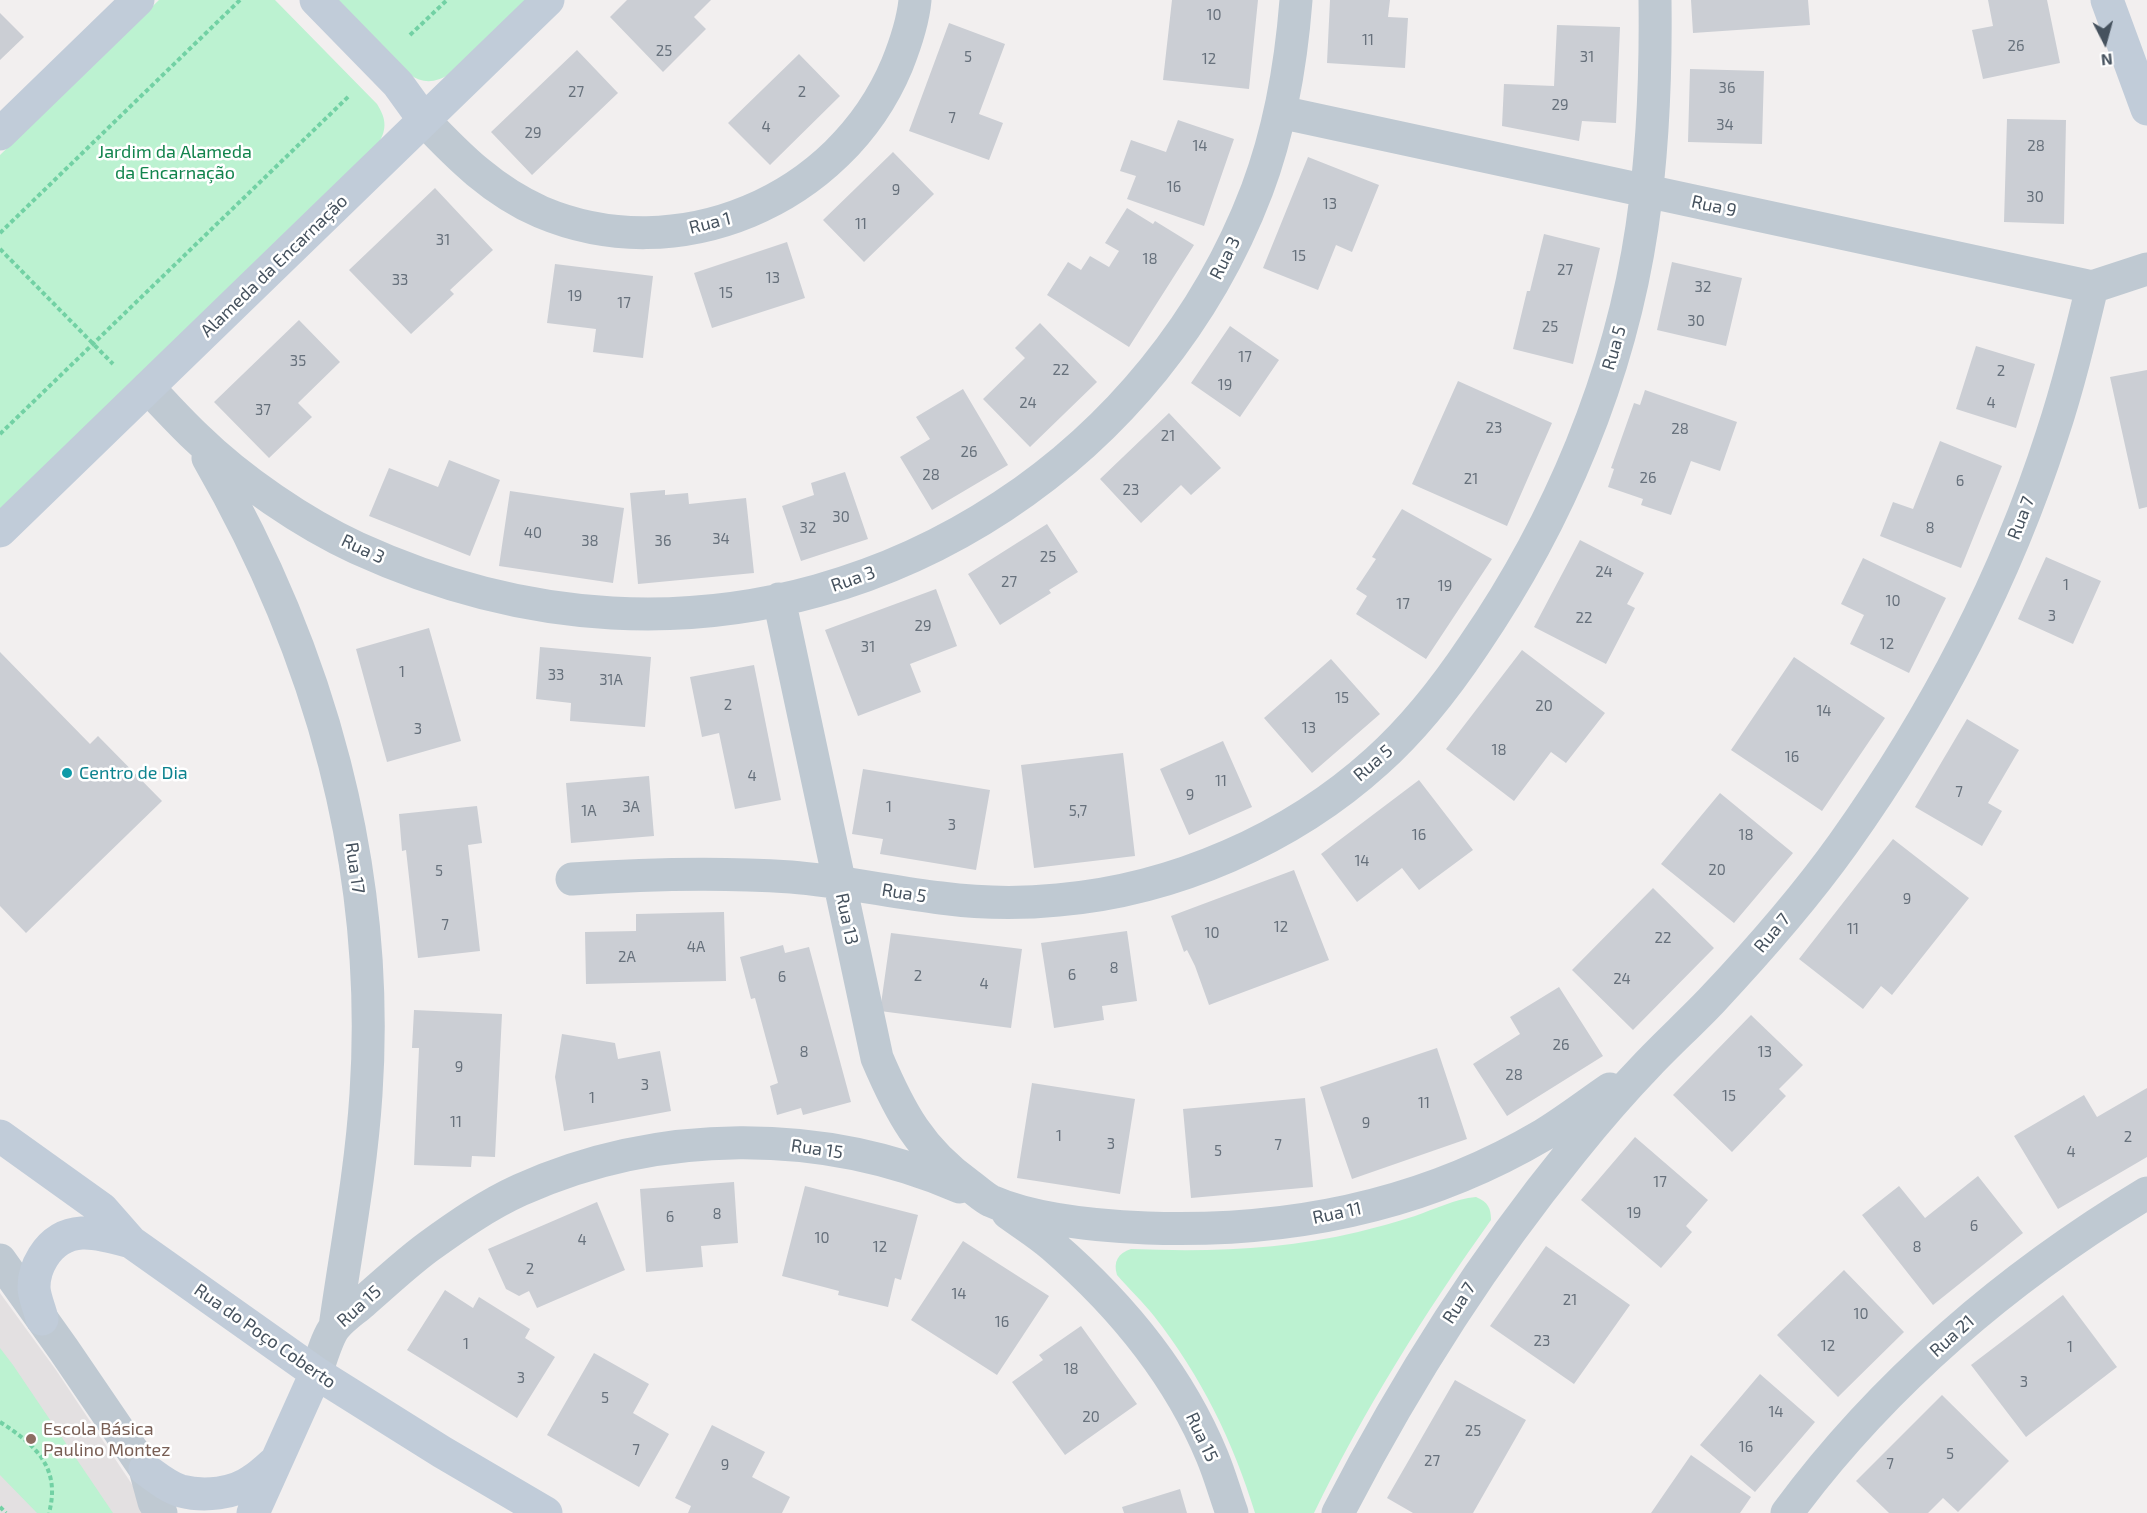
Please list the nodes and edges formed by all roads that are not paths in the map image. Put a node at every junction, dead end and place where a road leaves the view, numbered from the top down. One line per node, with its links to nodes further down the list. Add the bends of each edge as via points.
1 (138, 0): 11 (street)
2 (316, 0): 10 (street, via 398,84)
3 (548, 0): 10 (street, Alameda da Encarnação)
4 (915, 0): 10 (street, Rua 1, via 904,48 887,87 836,156 801,185 762,207 719,223 675,231 629,232 584,225 541,212 501,191 465,164)
5 (1296, 0): 9 (street, Rua 3, via 1292,51)
6 (1655, 0): 12 (street, Rua 5, via 1655,74)
7 (2107, 0): 8 (street)
8 (2147, 108)
9 (1280, 112): 12 (street, Rua 9); 18 (street, Rua 3, via 1257,189 1228,255 1186,327 1151,374 1102,428 1052,472 997,511 938,544 877,571)
10 (424, 120): 15 (street, Alameda da Encarnação)
11 (0, 134)
12 (1646, 191): 14 (street, Rua 9); 20 (street, Rua 5, via 1631,285 1612,361 1563,488 1499,609 1461,665 1419,719 1377,761 1331,798 1281,830 1228,856 1117,892 1003,903 945,899)
13 (2147, 269): 14 (street)
14 (2092, 287): 21 (street, Rua 7, via 2077,353 2039,472 2009,550 1934,703 1890,775 1819,876 1766,942)
15 (148, 388): 16 (street, Rua 3); 17 (street, Alameda da Encarnação)
16 (196, 438): 18 (street, Rua 3, via 295,513 354,546 416,573 480,593 546,606 613,613 680,613); 28 (street, Rua 17, via 267,570 297,642 332,752 350,828 364,940 366,1093)
17 (0, 531)
18 (779, 599): 20 (street, Rua 13)
19 (572, 879): 20 (street, Rua 5, via 676,873)
20 (840, 883): 24 (street, Rua 13, via 878,1058 895,1101 947,1170)
21 (1650, 1061): 24 (street, Rua 11, via 1544,1135 1423,1191 1364,1208 1269,1225 1189,1229 1093,1224 1032,1214); 36 (street, Rua 7, via 1572,1150 1484,1265 1412,1377)
22 (0, 1136): 25 (street, Rua do Poço Coberto, via 102,1209)
23 (2147, 1193): 37 (street, Rua 21, via 2042,1262 1976,1314 1854,1432)
24 (990, 1200): 28 (street, Rua 15, via 888,1162 826,1149 763,1142 701,1143 638,1151 578,1167 519,1191 464,1221 414,1257); 35 (street, Rua 15, via 1051,1245 1100,1289 1137,1330 1186,1403 1213,1456)
25 (131, 1242): 27 (street, via 80,1233 62,1237 48,1249 38,1266 34,1288); 29 (street, Rua do Poço Coberto)
26 (0, 1260): 27 (street)
27 (42, 1319): 31 (street)
28 (335, 1327): 29 (street, Rua 15)
29 (316, 1372): 30 (street); 34 (street, Rua do Poço Coberto)
30 (276, 1462): 31 (street, via 252,1482 204,1494 181,1491); 33 (street)
31 (145, 1469): 32 (street)
32 (161, 1513)
33 (253, 1513)
34 (546, 1513)
35 (1232, 1513)
36 (1338, 1513)
37 (1787, 1513)

